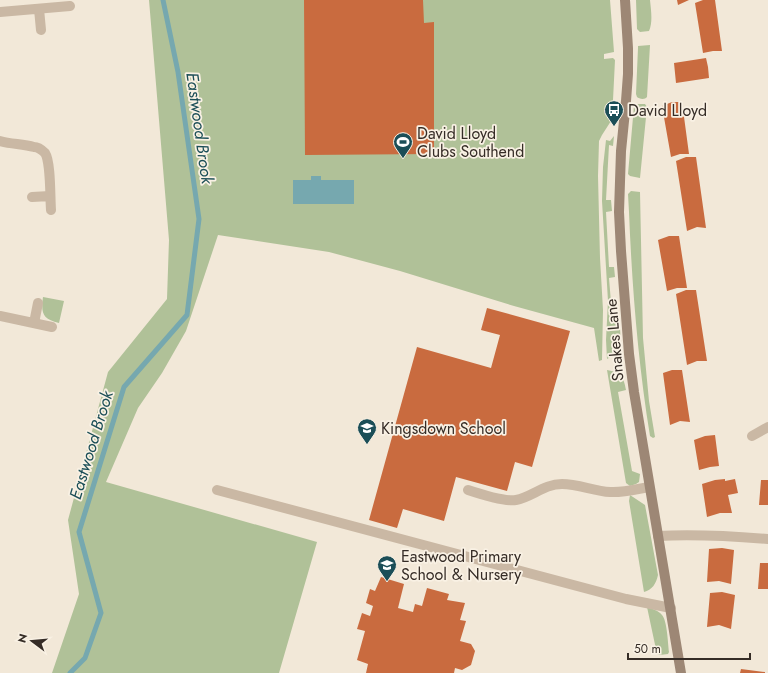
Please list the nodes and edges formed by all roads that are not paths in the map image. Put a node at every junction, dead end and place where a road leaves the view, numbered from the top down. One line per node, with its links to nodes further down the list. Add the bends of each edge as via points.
1 (624, 0): 16 (street, Snakes Lane, via 628,67 621,152 620,243 630,362)
2 (70, 6): 3 (street)
3 (39, 8): 4 (street); 5 (street)
4 (0, 12)
5 (41, 30)
6 (0, 141): 7 (street, via 35,146 44,152 47,158)
7 (50, 196): 8 (street); 9 (street)
8 (32, 197)
9 (51, 210)
10 (38, 303): 12 (street)
11 (0, 316): 12 (street)
12 (34, 323): 13 (street)
13 (52, 327)
14 (768, 427): 15 (street)
15 (752, 436)
16 (649, 487): 18 (street, via 611,492 556,484 510,501); 19 (street, Snakes Lane)
17 (217, 490): 21 (street, via 626,599)
18 (468, 490)
19 (658, 536): 20 (street, via 716,535); 21 (street, Snakes Lane)
20 (768, 539)
21 (670, 608): 22 (street, Snakes Lane)
22 (681, 673)

